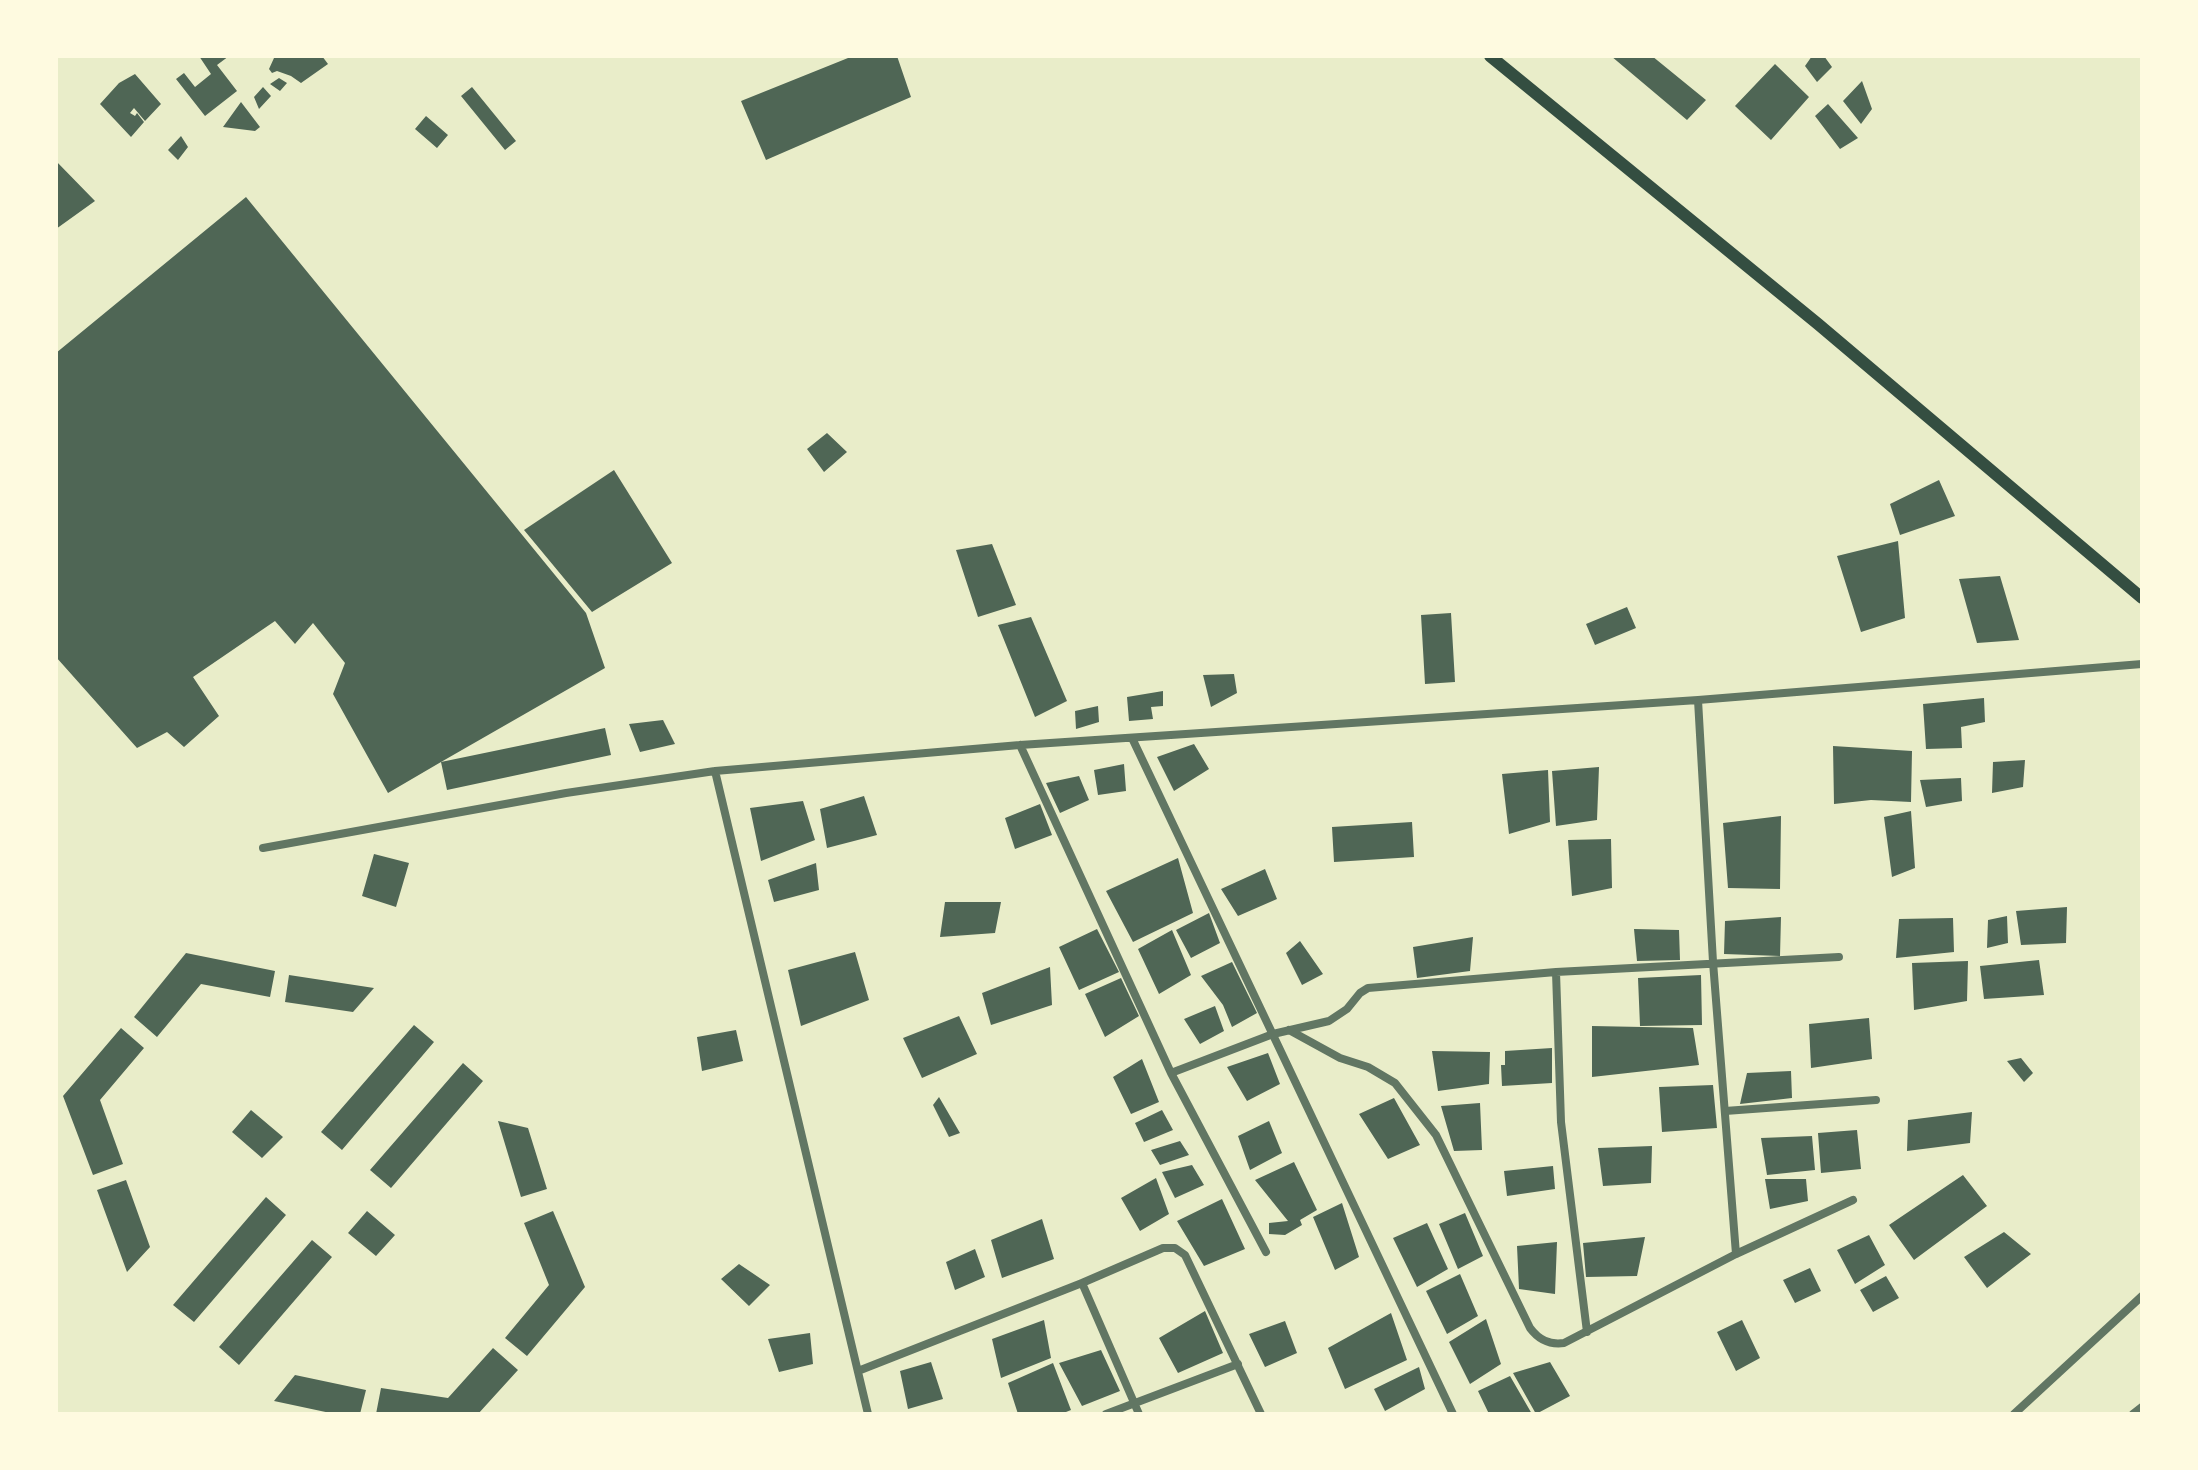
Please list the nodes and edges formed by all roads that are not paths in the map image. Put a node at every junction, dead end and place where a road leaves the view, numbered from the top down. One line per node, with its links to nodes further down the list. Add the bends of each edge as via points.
1 (1490, 56): 2 (main road)
2 (2142, 598)
3 (2142, 664): 4 (street)
4 (1698, 700): 5 (street); 10 (street)
5 (1132, 738): 6 (street); 13 (street)
6 (1020, 745): 7 (street); 14 (street)
7 (715, 771): 8 (street); 24 (street)
8 (263, 848)
9 (1839, 957): 10 (street)
10 (1713, 962): 11 (street); 16 (street)
11 (1556, 972): 12 (street, via 1368,988 1340,1016); 22 (street, via 1561,1122)
12 (1289, 1030): 13 (street); 22 (street, via 1395,1083 1436,1135 1538,1338 1564,1343)
13 (1273, 1034): 14 (street); 31 (street)
14 (1171, 1073): 18 (street)
15 (1876, 1100): 16 (street)
16 (1725, 1111): 19 (street)
17 (1853, 1200): 19 (street)
18 (1266, 1252)
19 (1736, 1254): 22 (street)
20 (1082, 1283): 23 (street, via 1163,1248 1181,1250); 24 (street); 25 (street)
21 (2142, 1296): 32 (street)
22 (1587, 1332)
23 (1238, 1364): 25 (street); 30 (street)
24 (858, 1371): 27 (street)
25 (1134, 1404): 28 (street); 29 (street)
26 (2142, 1407): 33 (street)
27 (868, 1414)
28 (1106, 1414)
29 (1139, 1414)
30 (1261, 1414)
31 (1453, 1414)
32 (2014, 1414)
33 (2133, 1414)

